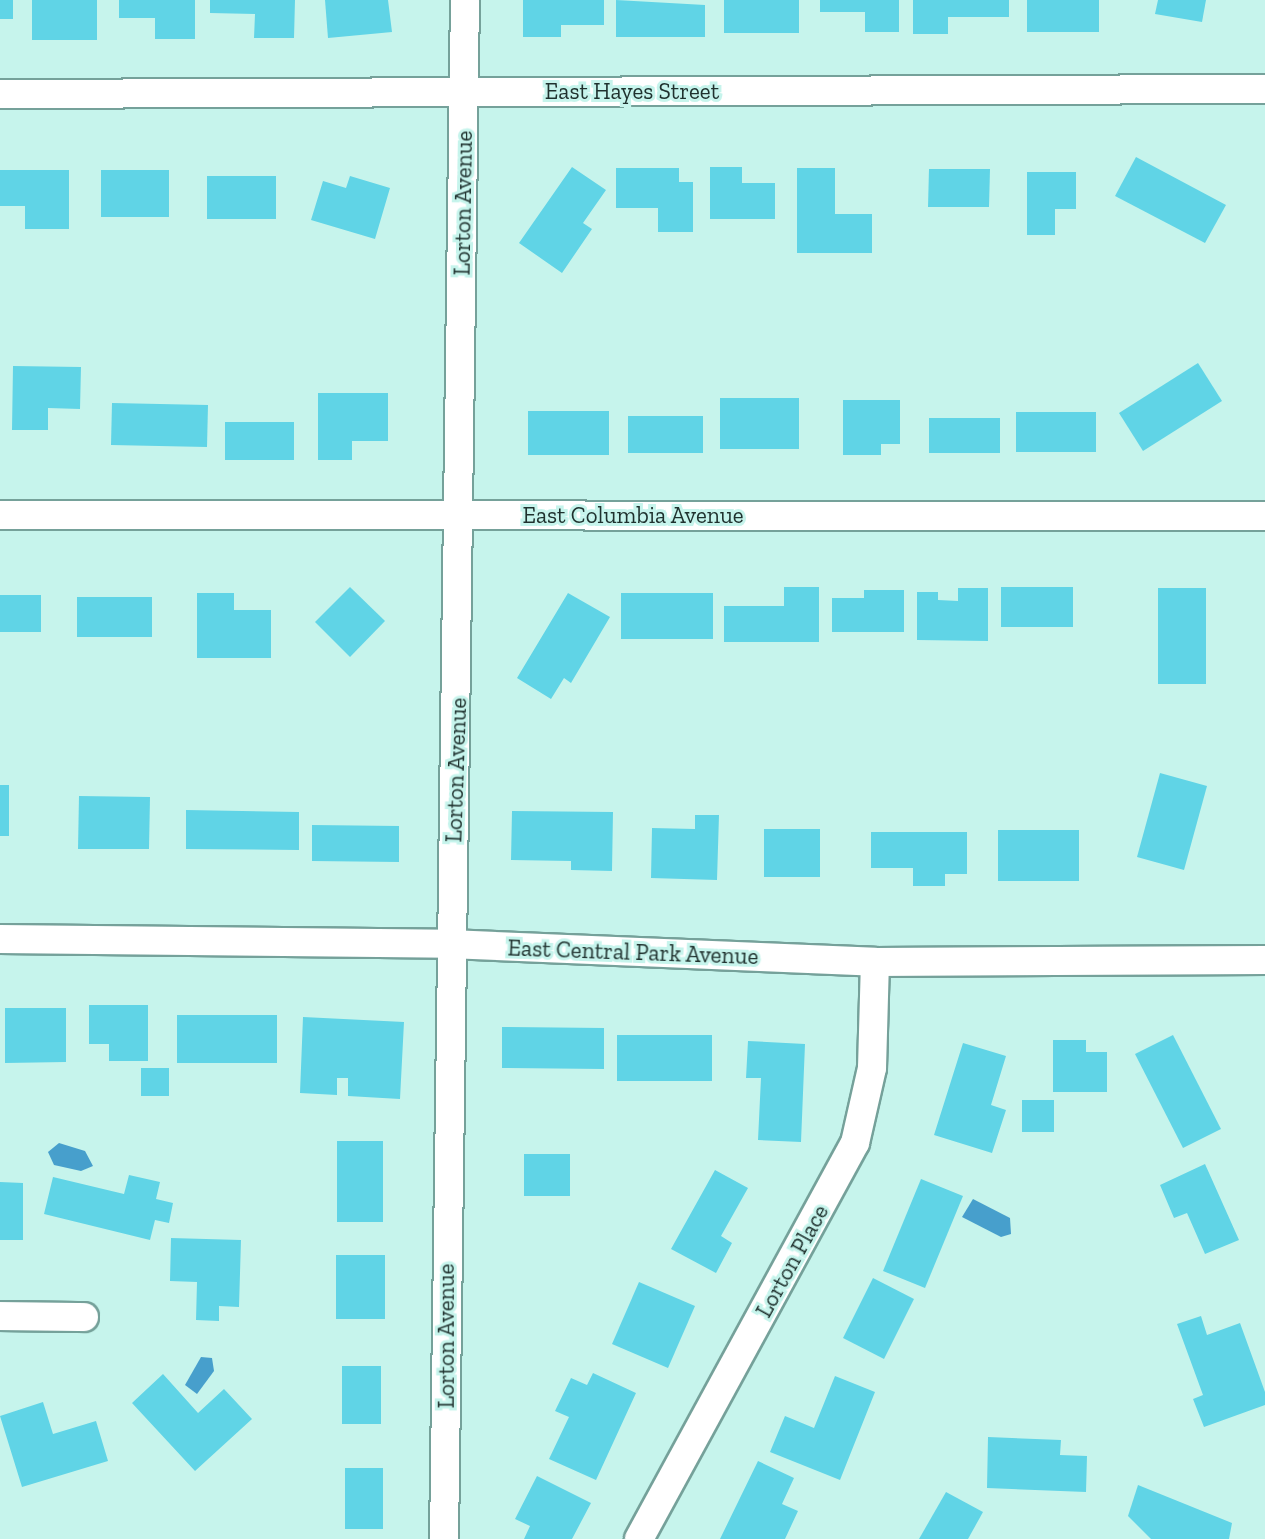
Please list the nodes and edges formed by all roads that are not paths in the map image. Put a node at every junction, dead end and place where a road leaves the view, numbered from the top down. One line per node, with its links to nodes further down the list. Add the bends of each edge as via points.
1 (465, 0): 3 (street, Lorton Avenue)
2 (1265, 89): 3 (street, East Hayes Street)
3 (464, 92): 4 (street, East Hayes Street); 6 (street, Lorton Avenue)
4 (0, 94)
5 (0, 515): 6 (street, East Columbia Avenue)
6 (460, 515): 7 (street, East Columbia Avenue); 9 (street, Lorton Avenue, via 459,704)
7 (1265, 516)
8 (0, 939): 9 (street, East Central Park Avenue)
9 (449, 944): 11 (street, East Central Park Avenue); 14 (street, Lorton Avenue)
10 (1265, 960): 11 (street, East Central Park Avenue)
11 (875, 962): 15 (street, Lorton Place, via 872,1068 855,1143)
12 (0, 1316): 13 (street)
13 (84, 1317)
14 (444, 1539)
15 (639, 1539)

